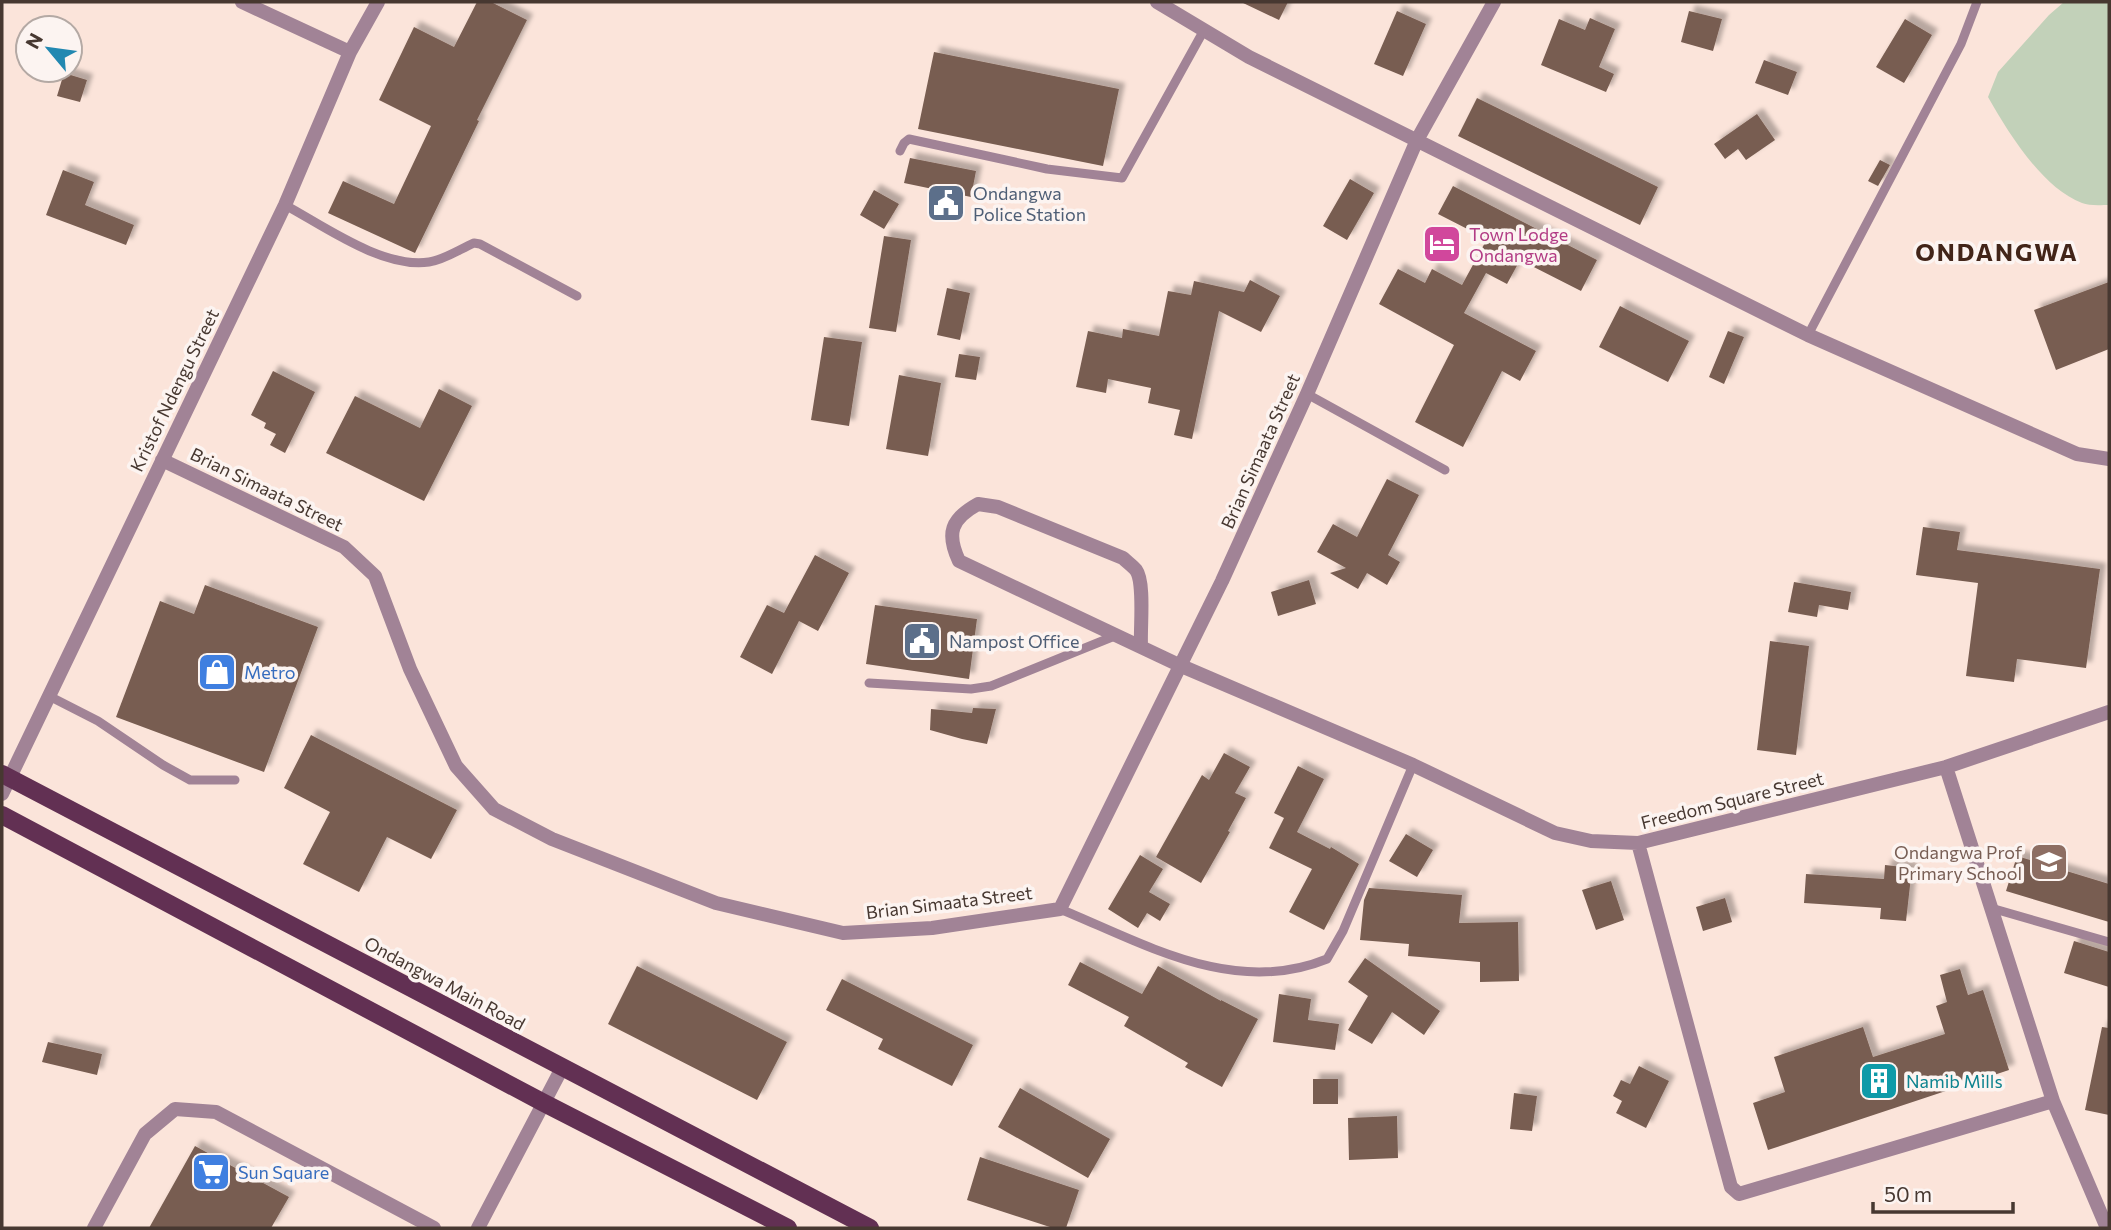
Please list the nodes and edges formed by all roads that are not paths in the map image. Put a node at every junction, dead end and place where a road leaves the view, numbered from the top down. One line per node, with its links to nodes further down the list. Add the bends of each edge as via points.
1 (242, 2): 7 (street)
2 (378, 2): 7 (street, Kristof Ndengu Street)
3 (1157, 2): 6 (street)
4 (1494, 2): 8 (street, Brian Simaata Street)
5 (1977, 2): 12 (lane, via 1961,44)
6 (1204, 30): 8 (street); 9 (lane, via 1122,178 1047,169 909,139)
7 (350, 52): 10 (street, Kristof Ndengu Street)
8 (1417, 140): 12 (street); 13 (street, Brian Simaata Street)
9 (900, 151)
10 (285, 205): 11 (lane, via 395,260 432,262 480,244); 15 (street, Kristof Ndengu Street)
11 (577, 296)
12 (1808, 335): 14 (street, via 2077,454)
13 (1307, 394): 16 (lane); 19 (street, Brian Simaata Street)
14 (2109, 459)
15 (162, 460): 21 (street, Kristof Ndengu Street); 30 (street, Brian Simaata Street, via 344,547 375,576 410,669 456,766 494,809 552,839 716,903 843,933 932,928)
16 (1445, 470)
17 (1117, 635): 18 (street, Freedom Square Street); 18 (street, Freedom Square Street, via 959,561 952,544 954,525 963,512 978,504 998,507 1123,558 1137,571 1142,588); 20 (lane, via 971,689)
18 (1141, 645): 19 (street, Freedom Square Street)
19 (1179, 665): 23 (street, Freedom Square Street); 30 (street, Brian Simaata Street)
20 (869, 683)
21 (49, 696): 25 (lane, via 98,721 190,780); 26 (street, Kristof Ndengu Street)
22 (2109, 712): 24 (street, Freedom Square Street)
23 (1413, 765): 28 (street, Freedom Square Street, via 1555,833 1591,841); 30 (lane, via 1327,960 1283,972 1234,972 1197,965)
24 (1946, 767): 28 (street, Freedom Square Street); 29 (street)
25 (234, 780)
26 (4, 782): 32 (main road, Ondangwa Main Road)
27 (2, 815): 34 (main road)
28 (1638, 843): 33 (street, via 1731,1187 1739,1194)
29 (1991, 908): 31 (lane); 33 (street)
30 (1060, 909)
31 (2109, 942)
32 (562, 1068): 34 (street); 39 (main road, Ondangwa Main Road)
33 (2053, 1101): 40 (street)
34 (544, 1103): 37 (street); 38 (main road)
35 (94, 1228): 36 (street, via 145,1134 175,1109 216,1112)
36 (434, 1228)
37 (478, 1228)
38 (788, 1228)
39 (870, 1228)
40 (2106, 1228)

